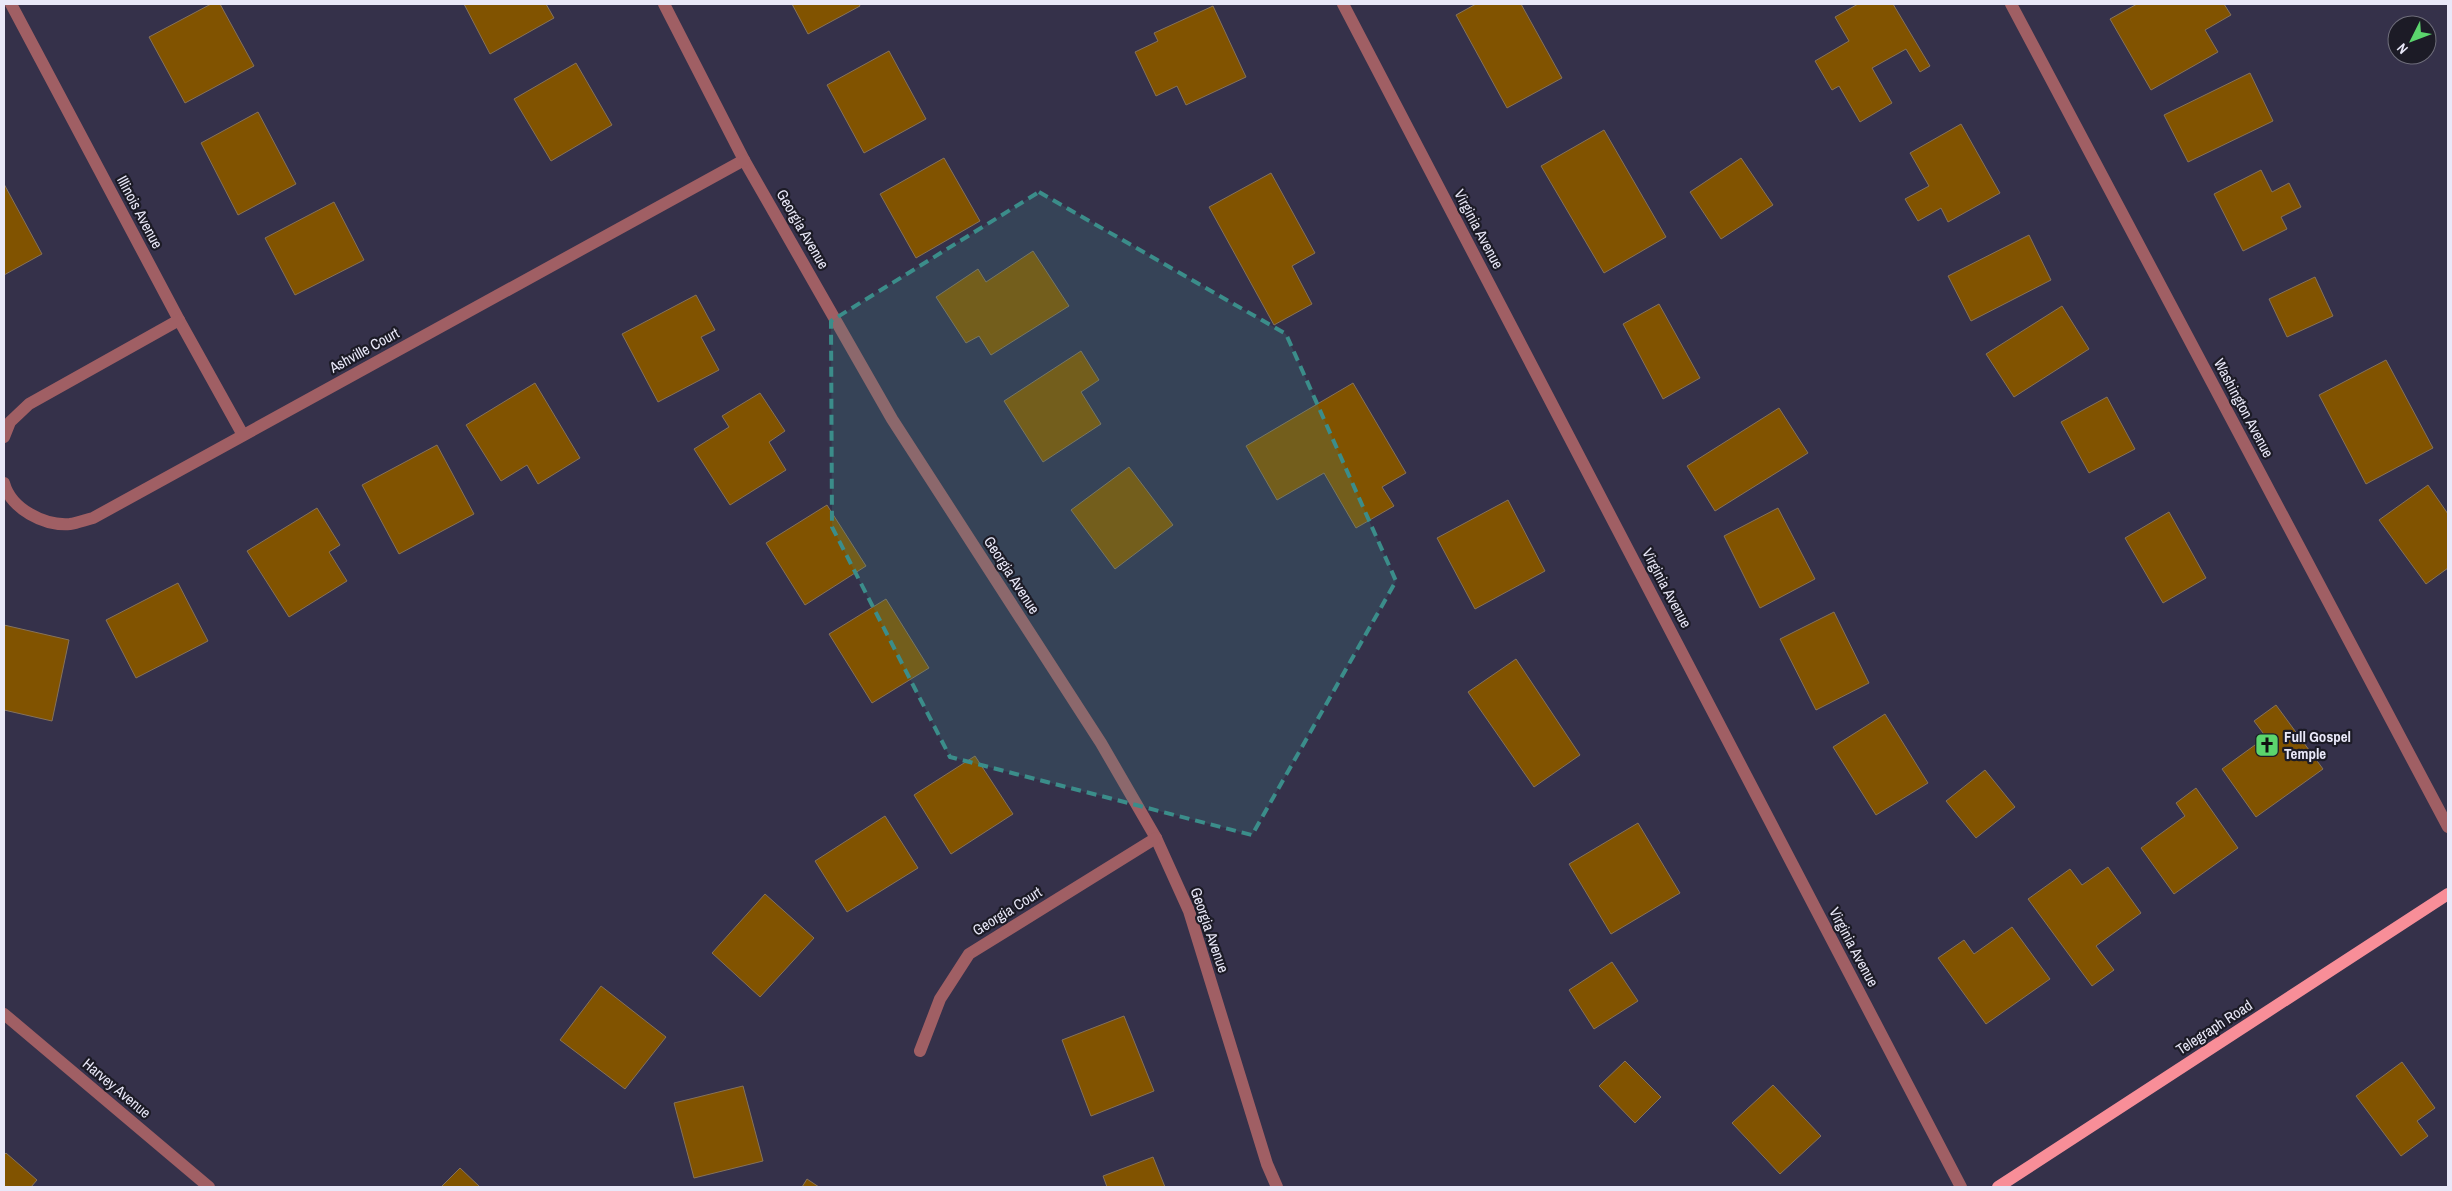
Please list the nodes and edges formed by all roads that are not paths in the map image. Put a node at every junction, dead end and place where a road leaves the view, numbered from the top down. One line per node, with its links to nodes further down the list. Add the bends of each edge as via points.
1 (11, 4): 6 (street, Illinois Avenue)
2 (664, 4): 5 (street, Georgia Avenue)
3 (1343, 4): 17 (street, Virginia Avenue)
4 (2011, 4): 10 (street, Washington Avenue)
5 (744, 160): 7 (street, Ashville Court); 11 (street, Georgia Avenue, via 892,419 1101,743)
6 (179, 320): 7 (street, Illinois Avenue); 8 (street, via 29,404 10,422)
7 (243, 435): 9 (street, Ashville Court, via 93,518 70,524 44,522 23,510)
8 (4, 438)
9 (4, 483)
10 (2448, 827)
11 (1156, 838): 14 (street, Georgia Court, via 969,954 940,998); 16 (street, Georgia Avenue, via 1189,911)
12 (2448, 894): 18 (main road, Telegraph Road)
13 (4, 1014): 15 (street, Harvey Avenue)
14 (920, 1051)
15 (209, 1187)
16 (1276, 1187)
17 (1961, 1187)
18 (1998, 1187)

